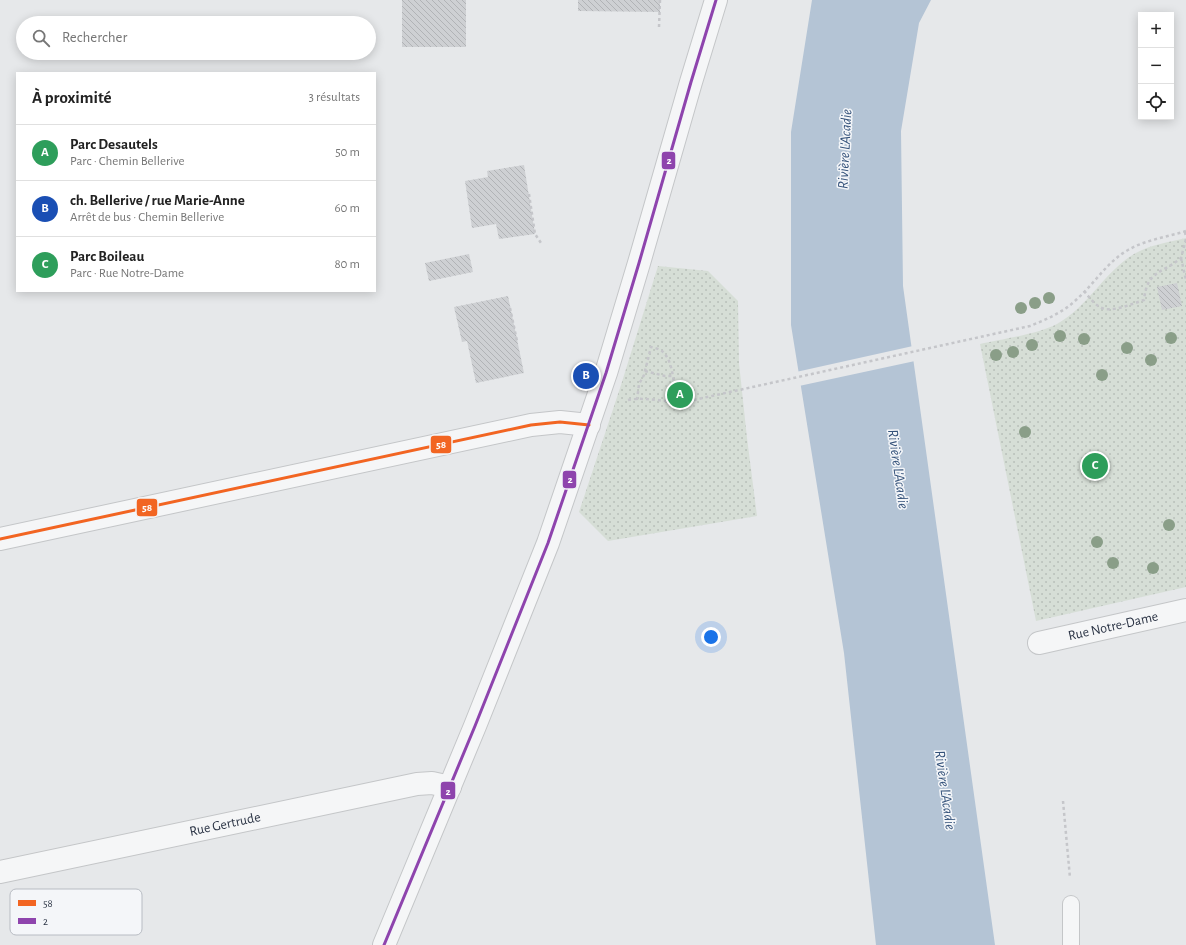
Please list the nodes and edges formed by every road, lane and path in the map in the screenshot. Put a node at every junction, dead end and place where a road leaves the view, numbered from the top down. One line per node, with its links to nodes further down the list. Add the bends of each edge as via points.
1 (660, 0): 3 (path)
2 (716, 0): 18 (street)
3 (659, 27)
4 (529, 194): 7 (path, via 535,234)
5 (1186, 232): 6 (path); 10 (path, via 1139,244 1127,250 1110,263)
6 (1186, 238): 8 (path)
7 (541, 243)
8 (1182, 258): 9 (path); 10 (path, via 1149,281 1144,300 1108,310 1101,308)
9 (1186, 280)
10 (1084, 291): 17 (path, via 1055,316 1030,326)
11 (510, 308): 12 (path)
12 (517, 341)
13 (645, 371): 14 (path); 14 (path, via 652,347 664,353 669,361); 15 (path, via 639,384)
14 (672, 376): 17 (path)
15 (637, 400): 16 (path); 17 (path)
16 (623, 401)
17 (676, 402)
18 (589, 425): 19 (street, via 560,422 531,425); 22 (street, via 548,543)
19 (0, 539)
20 (1186, 610): 21 (street, Rue Notre-Dame)
21 (1040, 643)
22 (450, 787): 24 (street, Rue Gertrude, via 432,783 417,784); 26 (street)
23 (1063, 801): 25 (path)
24 (0, 872)
25 (1071, 904): 27 (lane)
26 (384, 945)
27 (1071, 945)

